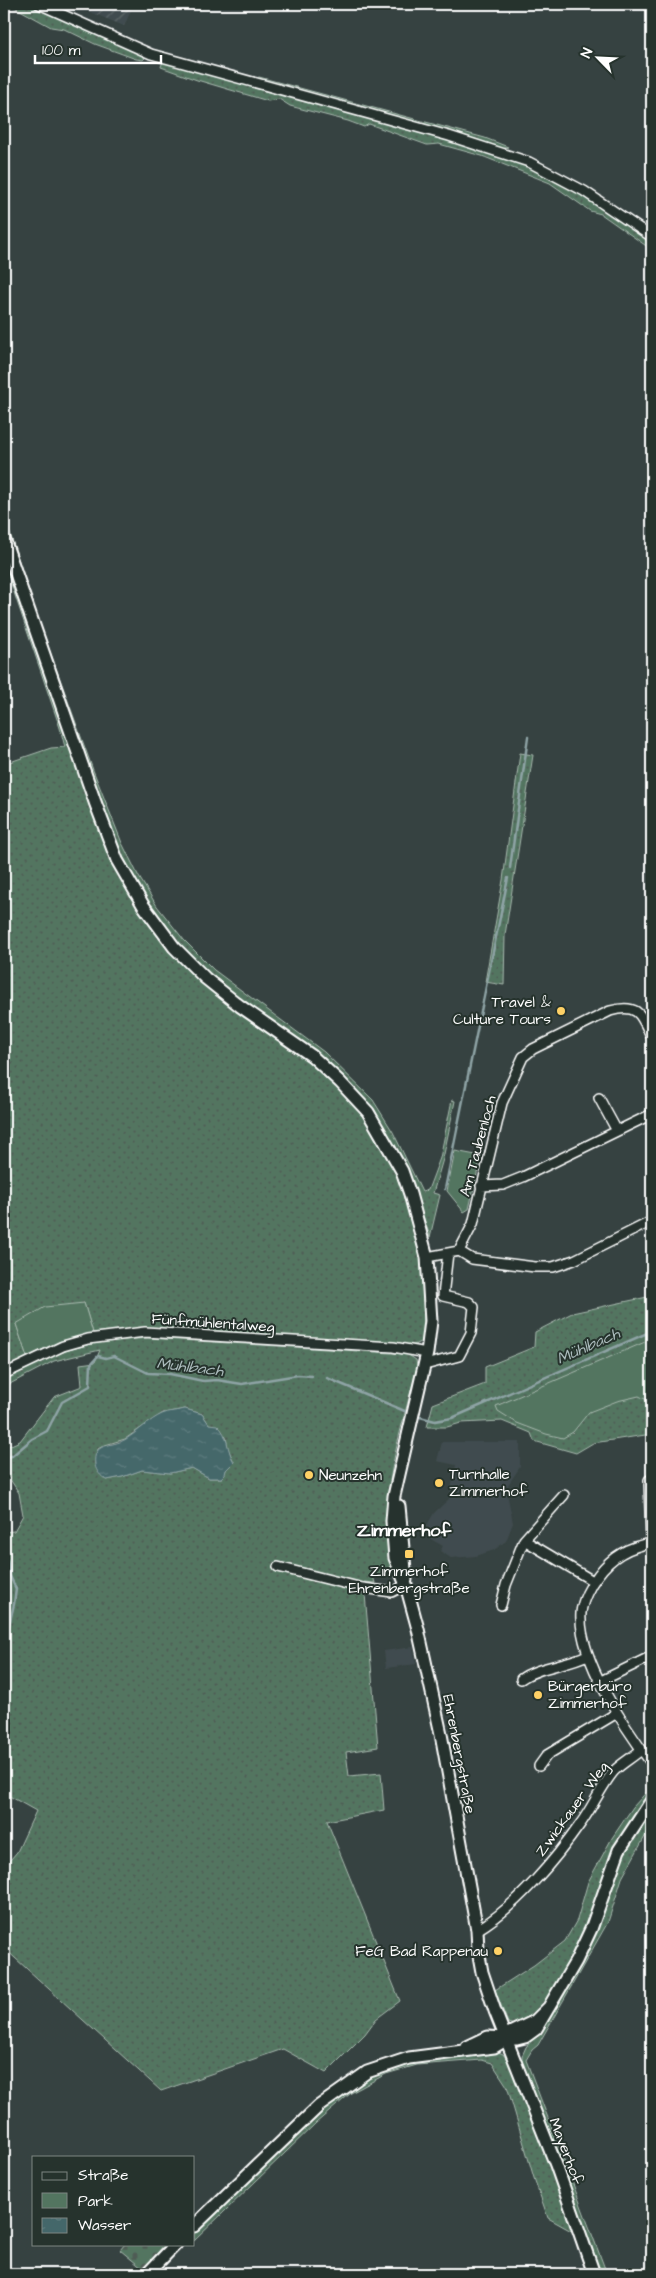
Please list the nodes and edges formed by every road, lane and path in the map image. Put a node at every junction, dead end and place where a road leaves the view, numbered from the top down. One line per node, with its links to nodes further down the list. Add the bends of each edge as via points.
1 (40, 4): 2 (street, via 151,54 449,136 528,162 584,191)
2 (652, 237)
3 (4, 540): 12 (street, Ehrenbergstraße, via 117,860 143,905 174,947 206,978 312,1056 368,1112 402,1171)
4 (652, 1038): 8 (street, Am Taubenloch, via 640,1014 634,1009 622,1008 559,1036 523,1057 502,1103)
5 (599, 1098): 7 (street)
6 (652, 1114): 7 (street)
7 (617, 1131): 8 (street, via 523,1177 503,1185)
8 (481, 1186): 10 (street, Am Taubenloch, via 473,1224)
9 (652, 1221): 10 (street, via 574,1260 552,1267 472,1259)
10 (459, 1251): 11 (street)
11 (448, 1253): 12 (street); 13 (street, via 443,1296 469,1302 474,1307 471,1333 459,1356)
12 (427, 1257): 13 (street, Ehrenbergstraße, via 431,1321)
13 (426, 1359): 14 (street, Fünfmühlentalweg, via 393,1347 145,1332 63,1346); 21 (street, Ehrenbergstraße, via 394,1496 394,1558)
14 (4, 1374)
15 (649, 1480): 18 (street)
16 (564, 1495): 17 (street)
17 (524, 1540): 20 (street); 22 (street)
18 (652, 1543): 20 (street, via 615,1556)
19 (278, 1567): 21 (street, via 363,1588 392,1592)
20 (593, 1581): 23 (street, via 581,1612)
21 (406, 1585): 32 (street, Ehrenbergstraße, via 441,1734)
22 (501, 1605)
23 (588, 1655): 25 (street, via 527,1674); 26 (street)
24 (652, 1656): 26 (street)
25 (521, 1679)
26 (601, 1682): 27 (street)
27 (617, 1713): 28 (street); 30 (street, via 547,1755)
28 (641, 1750): 29 (street); 32 (street, Zwickauer Weg, via 614,1772 562,1850 528,1887)
29 (652, 1764)
30 (539, 1766)
31 (652, 1800): 33 (street, via 619,1850 591,1929 536,2029 525,2037)
32 (477, 1930): 33 (street, Ehrenbergstraße, via 482,1972)
33 (507, 2039): 34 (street, via 488,2037 453,2051 409,2058 367,2072 319,2106); 37 (street, Mayerhof)
34 (195, 2225)
35 (174, 2246): 36 (street)
36 (147, 2274)
37 (594, 2274)

